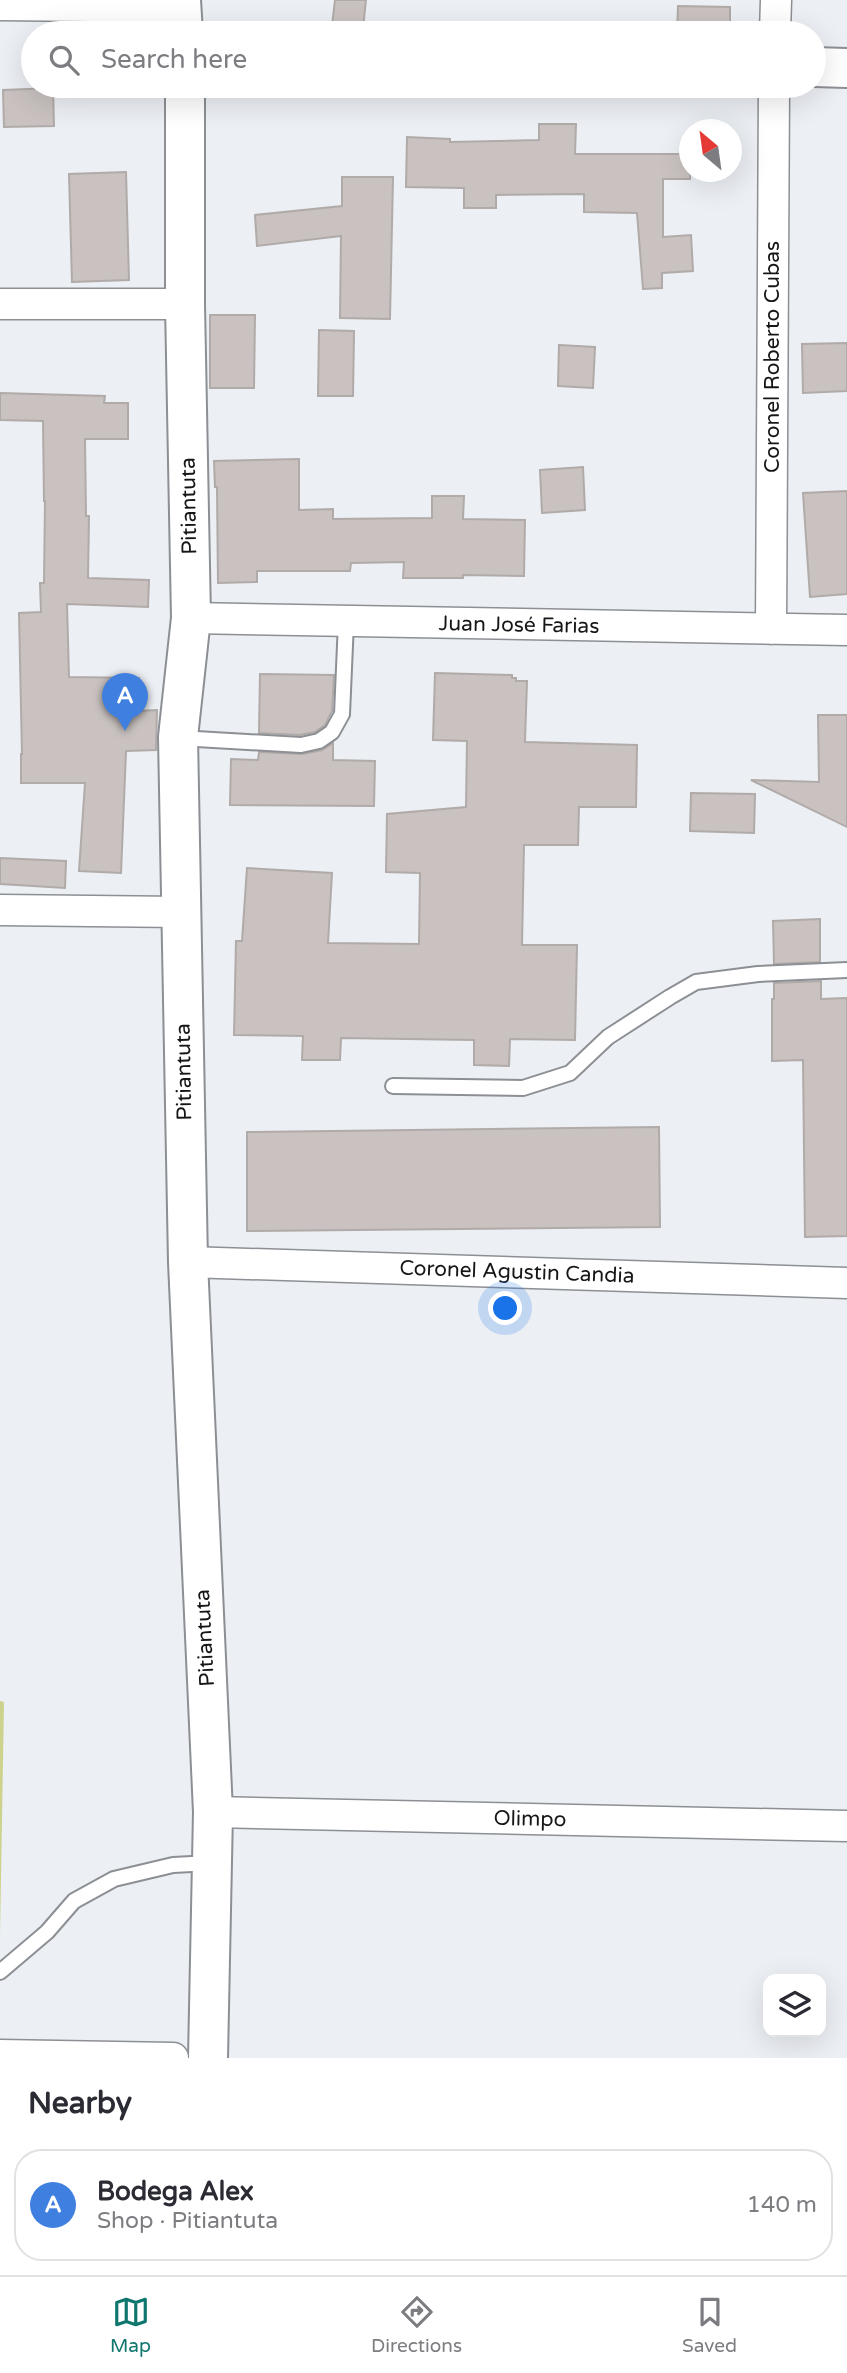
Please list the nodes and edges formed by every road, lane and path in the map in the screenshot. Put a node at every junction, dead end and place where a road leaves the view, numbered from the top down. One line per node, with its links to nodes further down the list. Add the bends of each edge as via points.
1 (776, 0): 4 (street)
2 (0, 5): 3 (street)
3 (182, 13)
4 (775, 21)
5 (826, 67): 6 (street)
6 (847, 68)
7 (185, 98): 10 (street, Pitiantuta)
8 (774, 98): 13 (street, Coronel Roberto Cubas)
9 (0, 304): 10 (street)
10 (185, 304): 11 (street, Pitiantuta)
11 (191, 618): 12 (street, Juan José Farias); 15 (street, Pitiantuta)
12 (346, 622): 13 (street, Juan José Farias); 15 (lane, via 342,714 332,732 319,741 301,746)
13 (771, 629): 14 (street, Juan José Farias)
14 (847, 630)
15 (178, 737): 17 (street, Pitiantuta)
16 (0, 910): 17 (street)
17 (181, 912): 20 (street, Pitiantuta)
18 (847, 970): 19 (lane, via 696,982 608,1037 570,1073 523,1088)
19 (393, 1086)
20 (188, 1262): 21 (street, Coronel Agustin Candia); 22 (street, Pitiantuta)
21 (847, 1283)
22 (213, 1812): 23 (street, Olimpo); 24 (street, Pitiantuta)
23 (847, 1826)
24 (212, 1863): 25 (lane, via 173,1865 114,1880 74,1902); 28 (street, Pitiantuta)
25 (0, 1972)
26 (0, 2055): 27 (street)
27 (173, 2058)
28 (208, 2058)

